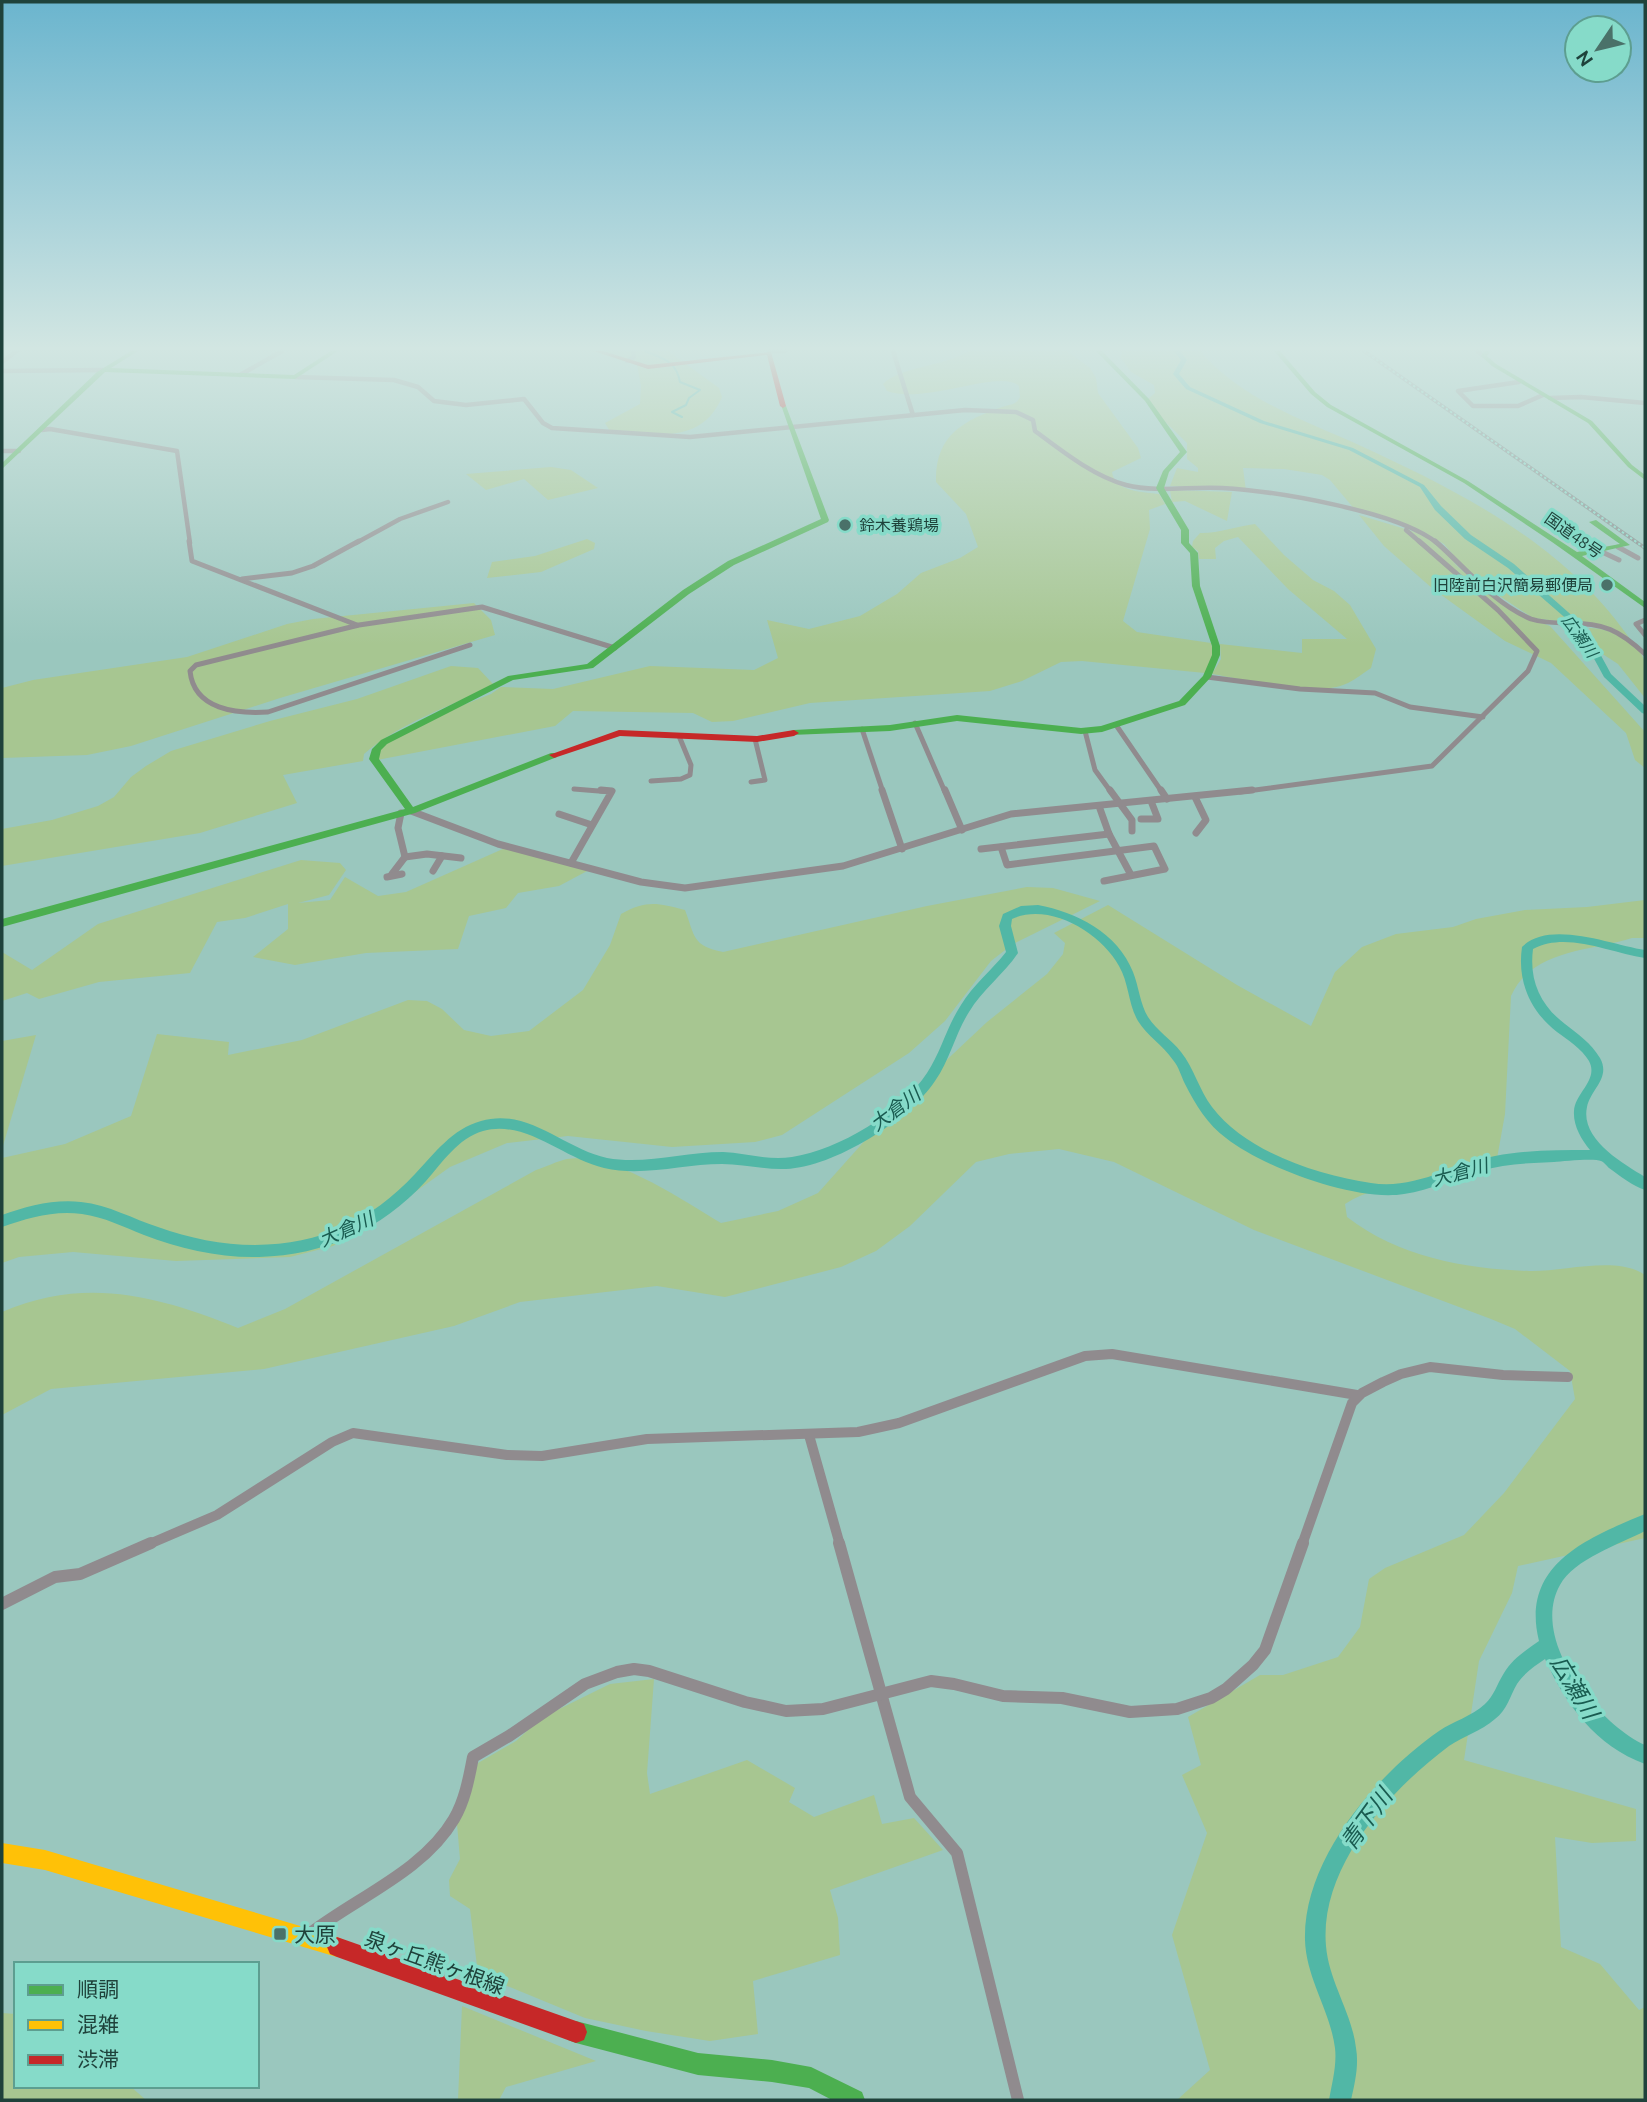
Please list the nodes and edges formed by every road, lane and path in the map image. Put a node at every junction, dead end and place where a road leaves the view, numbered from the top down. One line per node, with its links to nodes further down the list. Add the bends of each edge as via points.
1 (166, 449): 20 (street, via 177,451 192,561)
2 (797, 449): 26 (main road, via 825,520 731,563)
3 (1064, 449): 11 (street, via 1128,486)
4 (1182, 449): 11 (main road, via 1182,457 1166,471)
5 (1409, 449): 17 (main road, 国道48号)
6 (1615, 449): 10 (main road)
7 (2, 451): 8 (street)
8 (19, 451): 9 (main road)
9 (2, 467)
10 (1645, 478)
11 (1160, 488): 14 (street, via 1266,493); 28 (main road, via 1184,527 1185,543 1195,558 1196,586 1216,646)
12 (448, 502): 20 (street, via 400,519 313,566)
13 (1593, 522): 15 (main road, via 1626,545)
14 (1404, 528): 27 (street, via 1431,538 1523,614 1542,622 1601,625); 29 (street, via 1536,648 1528,671)
15 (1618, 547): 16 (main road); 18 (street)
16 (1600, 551): 17 (main road); 19 (street)
17 (1575, 555): 21 (main road, 国道48号)
18 (1638, 558)
19 (1619, 560)
20 (240, 580): 23 (street)
21 (1645, 606)
22 (1645, 620): 24 (street, via 1636,624)
23 (359, 625): 25 (street, via 195,665 190,678 198,693 226,710 271,712); 26 (street, via 487,607)
24 (1645, 635)
25 (470, 645)
26 (615, 648): 44 (main road, via 582,670 507,680 384,742 374,758)
27 (1645, 654)
28 (1207, 677): 29 (street, via 1376,693 1410,707); 31 (main road, via 1176,707)
29 (1483, 717): 39 (street, via 1432,766)
30 (915, 723): 32 (main road); 33 (main road, via 985,719); 49 (street)
31 (1116, 725): 33 (main road); 40 (street)
32 (862, 729): 35 (main road); 55 (street)
33 (1085, 731): 42 (street, via 1095,770)
34 (679, 736): 35 (main road); 36 (street, via 691,765 690,775); 44 (main road, via 610,735)
35 (755, 739): 37 (street, via 765,780)
36 (651, 781)
37 (751, 782)
38 (574, 789): 47 (street, via 612,791)
39 (1195, 797): 40 (street); 52 (street, via 1206,820)
40 (1167, 799): 41 (street)
41 (1151, 801): 42 (street); 46 (street, via 1158,819)
42 (1119, 804): 43 (street); 50 (street, via 1132,820)
43 (1099, 806): 49 (street, via 1011,814); 51 (street)
44 (406, 812): 48 (street); 61 (street); 66 (main road)
45 (559, 814): 47 (street)
46 (1141, 819)
47 (592, 825): 61 (street)
48 (398, 828): 53 (street); 59 (street)
49 (962, 830): 55 (street)
50 (1132, 831)
51 (1109, 834): 54 (street); 57 (street)
52 (1196, 834)
53 (389, 837)
54 (1000, 847): 56 (street); 57 (street, via 1007,865)
55 (902, 849): 61 (street, via 843,866 685,888 641,882)
56 (981, 849)
57 (1118, 851): 64 (street); 64 (street, via 1154,846 1165,869)
58 (442, 856): 59 (street); 60 (street); 62 (street)
59 (405, 857): 63 (street, via 389,876)
60 (461, 858)
61 (571, 863)
62 (433, 871)
63 (402, 874)
64 (1131, 875): 65 (street)
65 (1104, 881)
66 (2, 923)
67 (1568, 1377): 68 (street, via 1501,1375 1445,1366 1420,1368)
68 (1357, 1395): 69 (street, via 1184,1364 1097,1354 899,1423 858,1432); 71 (street, via 1265,1650 1252,1670 1227,1690 1202,1703 1140,1713 1070,1699 995,1695 950,1682 930,1681)
69 (808, 1435): 70 (street, via 648,1438 541,1456 353,1433 217,1515 79,1574 55,1577); 71 (street)
70 (2, 1604)
71 (882, 1693): 73 (street, via 817,1710 785,1711 635,1669 604,1676 572,1691 514,1734 473,1757 463,1800 449,1828 368,1895); 75 (street, via 910,1797 957,1853)
72 (2, 1853): 73 (main road, 泉ヶ丘熊ヶ根線, via 45,1860)
73 (307, 1936): 74 (main road, 泉ヶ丘熊ヶ根線, via 595,2039 698,2064 811,2078)
74 (854, 2100)
75 (1018, 2100)

